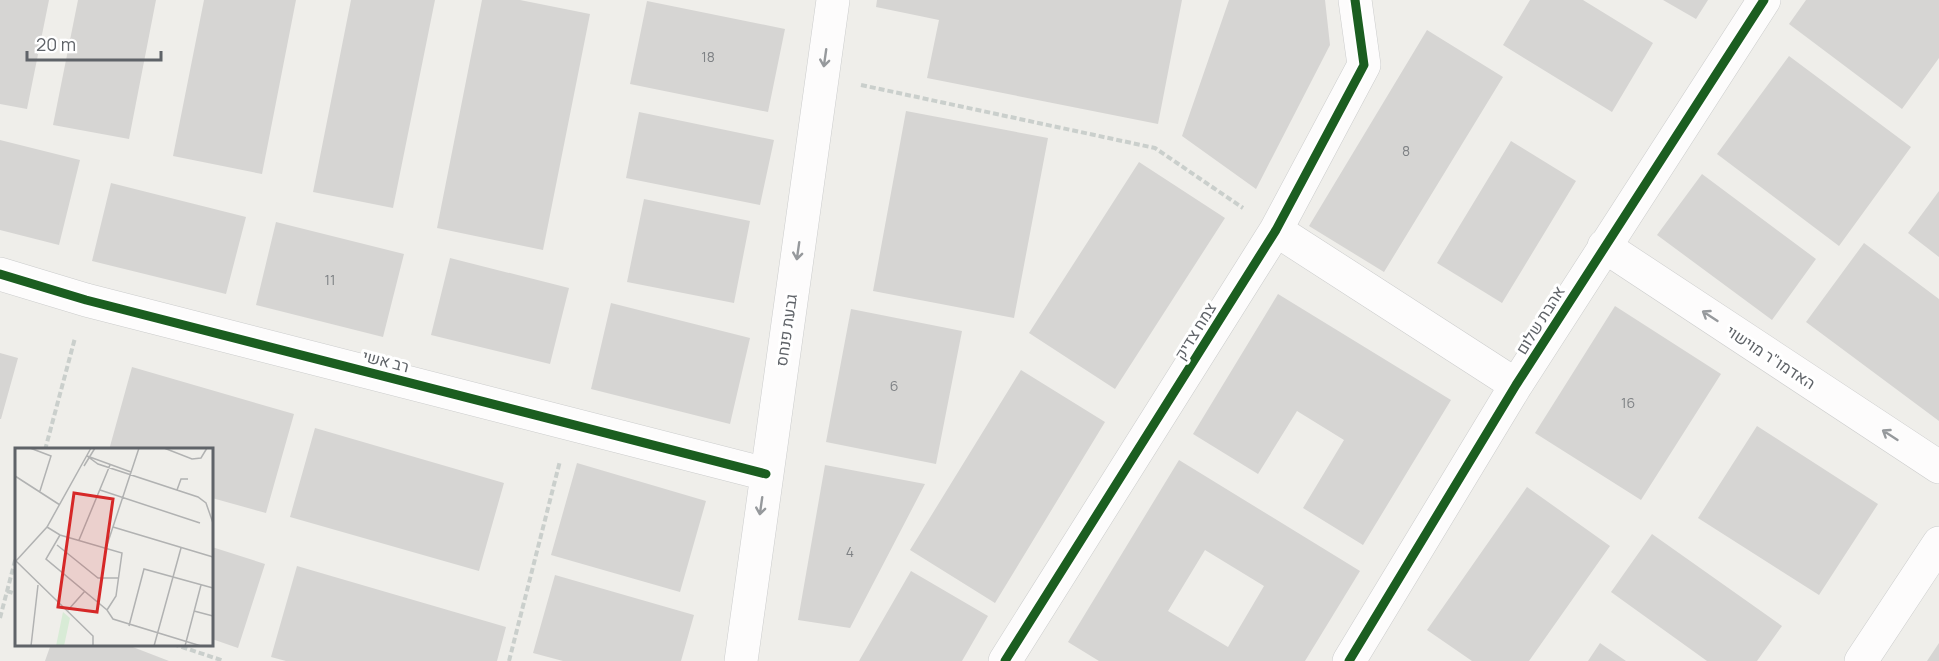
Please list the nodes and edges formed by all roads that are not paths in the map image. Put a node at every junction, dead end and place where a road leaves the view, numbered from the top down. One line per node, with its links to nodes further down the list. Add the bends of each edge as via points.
1 (833, 0): 9 (street, גבעת פנחס, one-way to 9)
2 (1355, 0): 4 (street, צמח צדיק, via 1364,65)
3 (1764, 0): 5 (street, אהבת שלום)
4 (1276, 230): 7 (street); 12 (street, צמח צדיק)
5 (1604, 246): 7 (street, אהבת שלום); 8 (street, האדמו"ר מוישוי, one-way to 5)
6 (0, 274): 9 (street, רב אשי, via 86,300)
7 (1516, 385): 13 (street, אהבת שלום)
8 (1939, 467)
9 (766, 474): 11 (street, גבעת פנחס, one-way to 11)
10 (1939, 543): 14 (street)
11 (741, 661)
12 (1005, 661)
13 (1349, 661)
14 (1861, 661)

